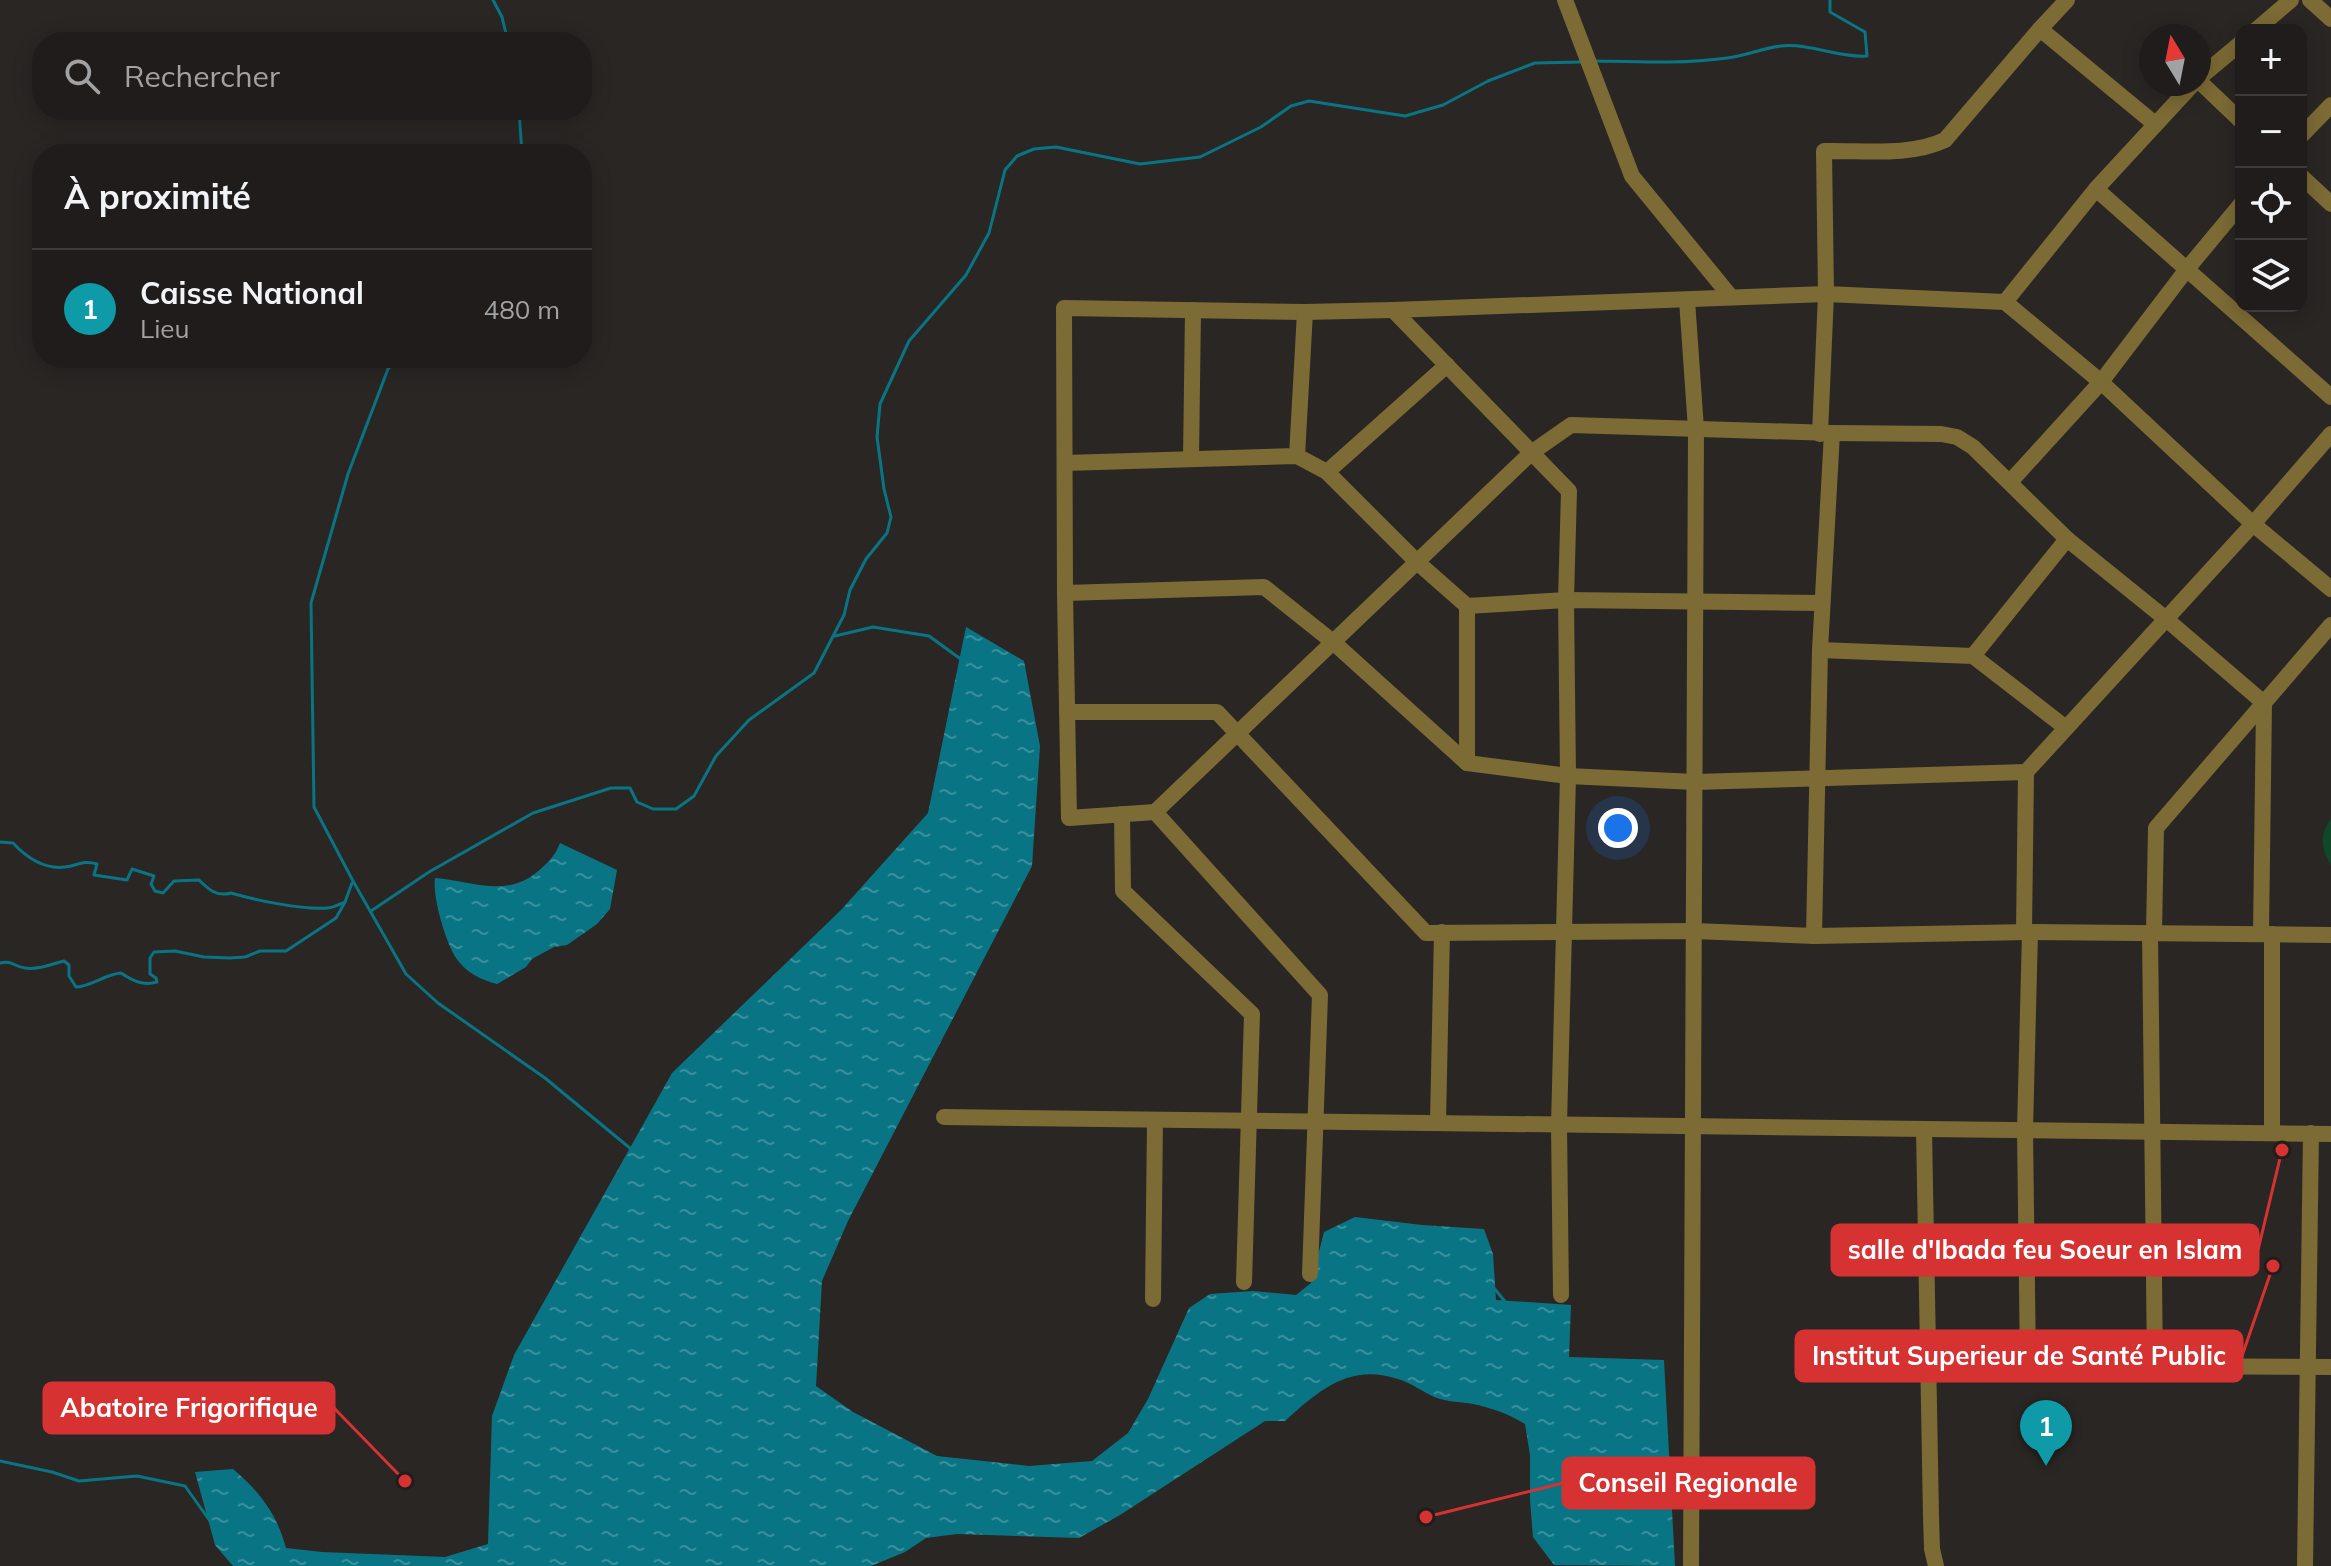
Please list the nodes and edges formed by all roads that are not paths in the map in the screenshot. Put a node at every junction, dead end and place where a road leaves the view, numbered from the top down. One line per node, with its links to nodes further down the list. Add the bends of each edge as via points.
1 (1565, 0): 22 (street, via 1632,176)
2 (2067, 0): 7 (street)
3 (2291, 0): 6 (street)
4 (2310, 0): 5 (street)
5 (2331, 19)
6 (2263, 24)
7 (2040, 29): 14 (street); 21 (street, via 1945,140 1911,150 1824,151)
8 (2235, 48): 9 (street)
9 (2211, 69)
10 (2211, 92): 13 (street)
11 (2182, 96): 14 (street)
12 (2331, 105): 15 (street)
13 (2235, 115)
14 (2155, 124): 17 (street)
15 (2307, 130)
16 (2307, 182): 18 (street)
17 (2096, 189): 20 (street); 24 (street)
18 (2331, 204)
19 (2235, 211): 20 (street)
20 (2187, 269): 29 (street); 30 (street)
21 (1826, 294): 22 (street); 24 (street); 32 (street)
22 (1731, 297): 23 (street)
23 (1687, 300): 26 (street); 31 (street)
24 (2005, 302): 29 (street)
25 (1193, 310): 27 (street); 36 (street); 37 (street, via 1064,308)
26 (1393, 310): 27 (street); 28 (street)
27 (1305, 312): 35 (street)
28 (1447, 365): 34 (street); 38 (street)
29 (2101, 382): 39 (street); 40 (street)
30 (2331, 397)
31 (1696, 429): 32 (street); 34 (street, via 1571,425); 46 (street)
32 (1826, 434): 39 (street, via 1957,437); 47 (street)
33 (2331, 434): 40 (street)
34 (1531, 453): 42 (street); 45 (street, via 1569,491)
35 (1297, 456): 36 (street); 38 (street)
36 (1191, 459): 37 (street)
37 (1065, 463): 44 (street)
38 (1327, 472): 42 (street)
39 (2010, 482): 41 (street)
40 (2253, 524): 43 (street); 49 (street)
41 (2067, 539): 49 (street); 53 (street)
42 (1417, 562): 48 (street); 51 (street)
43 (2331, 589)
44 (1065, 593): 51 (street, via 1264,587); 55 (street)
45 (1566, 600): 46 (street); 48 (street); 60 (street)
46 (1695, 601): 47 (street); 62 (street)
47 (1822, 603): 52 (street)
48 (1467, 606): 58 (street)
49 (2166, 619): 54 (street); 56 (street)
50 (2331, 625): 54 (street)
51 (1333, 642): 57 (street); 58 (street)
52 (1820, 650): 53 (street); 61 (street)
53 (1973, 656): 56 (street)
54 (2264, 703): 69 (street, via 2156,828); 70 (street)
55 (1067, 712): 57 (street, via 1217,712); 64 (street, via 1069,818)
56 (2066, 728): 59 (street)
57 (1238, 733): 63 (street); 67 (street, via 1426,933)
58 (1467, 763): 60 (street)
59 (2026, 772): 61 (street); 68 (street)
60 (1568, 776): 62 (street); 65 (street)
61 (1818, 778): 62 (street); 72 (street)
62 (1695, 782): 66 (street)
63 (1155, 812): 64 (street); 76 (street, via 1320,995)
64 (1122, 814): 75 (street, via 1123,891 1252,1014)
65 (1562, 931): 66 (street); 67 (street); 78 (street)
66 (1695, 931): 72 (street); 79 (street)
67 (1442, 932): 77 (street)
68 (2027, 932): 69 (street); 72 (street); 81 (street)
69 (2152, 933): 70 (street); 82 (street)
70 (2266, 934): 71 (street); 83 (street)
71 (2331, 935)
72 (1814, 936)
73 (944, 1117): 74 (street)
74 (1155, 1120): 75 (street); 89 (street)
75 (1249, 1121): 76 (street); 87 (street)
76 (1316, 1121): 77 (street); 86 (street)
77 (1438, 1123): 78 (street)
78 (1559, 1125): 79 (street); 88 (street)
79 (1695, 1126): 80 (street); 95 (street)
80 (1924, 1129): 81 (street); 90 (street)
81 (2025, 1130): 82 (street); 91 (street)
82 (2153, 1131): 83 (street); 92 (street)
83 (2272, 1133): 84 (street)
84 (2311, 1133): 85 (street); 93 (street)
85 (2331, 1134)
86 (1310, 1274)
87 (1244, 1282)
88 (1561, 1295)
89 (1153, 1299)
90 (1930, 1365): 91 (street); 96 (street)
91 (2028, 1366): 92 (street)
92 (2155, 1366): 93 (street)
93 (2308, 1366): 94 (street); 97 (street)
94 (2331, 1367)
95 (1691, 1565)
96 (1936, 1566)
97 (2305, 1566)

